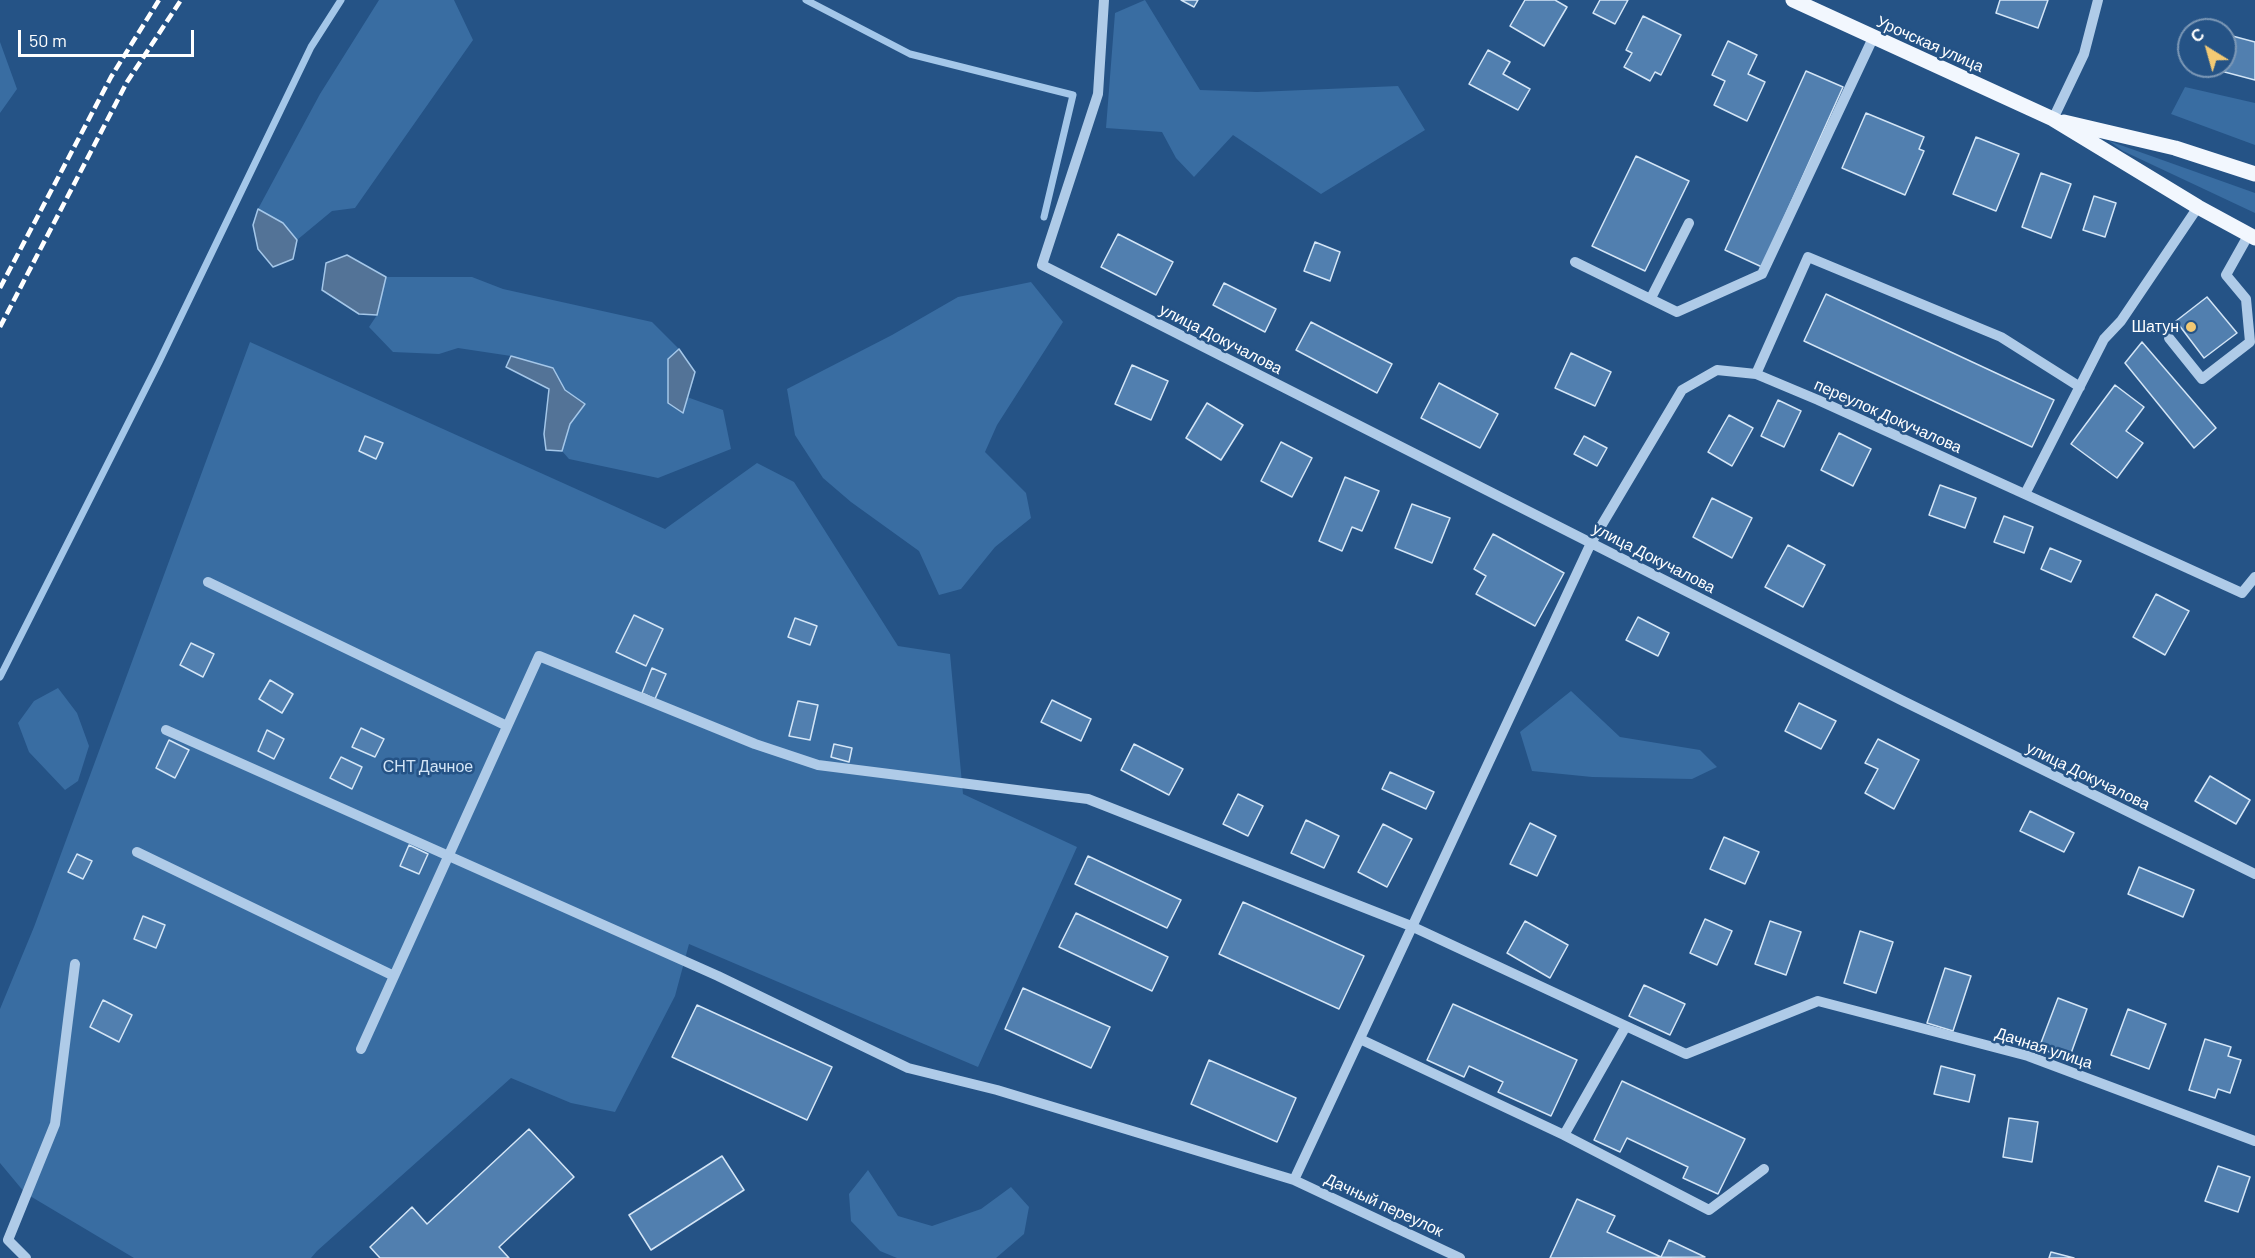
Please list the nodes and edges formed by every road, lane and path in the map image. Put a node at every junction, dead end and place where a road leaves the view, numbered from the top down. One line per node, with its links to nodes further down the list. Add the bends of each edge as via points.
1 (1104, 0): 16 (street, улица Докучалова, via 1098,94 1042,265)
2 (1793, 0): 4 (main road, Урочская улица)
3 (2098, 0): 5 (street, via 2084,54)
4 (1873, 38): 5 (main road, Урочская улица); 11 (street, via 1762,274 1677,312)
5 (2053, 119): 6 (main road, Урочская улица, via 2175,148); 7 (main road, Урочская улица)
6 (2255, 174)
7 (2198, 207): 9 (main road, Урочская улица); 14 (street, via 2121,321 2104,339)
8 (1689, 223): 11 (street)
9 (2252, 236): 12 (street, via 2226,275 2246,299 2250,342 2202,379)
10 (1575, 262): 11 (street)
11 (1651, 298)
12 (2169, 338)
13 (1756, 374): 14 (street, via 1808,257 2001,337); 15 (street, переулок Докучалова); 16 (street, переулок Докучалова, via 1717,370 1682,390)
14 (2080, 387): 15 (street)
15 (2025, 494): 17 (street, переулок Докучалова, via 2242,593)
16 (1591, 543): 23 (street, улица Докучалова); 24 (street, переулок Докучалова)
17 (2255, 577)
18 (208, 582): 19 (street)
19 (507, 726): 22 (street); 24 (street, via 539,656 755,744 818,765 1088,799)
20 (166, 730): 22 (street, Дачный переулок)
21 (137, 852): 26 (street)
22 (448, 856): 26 (street); 33 (street, Дачный переулок, via 718,976 908,1068 997,1090)
23 (2255, 873)
24 (1412, 926): 27 (street); 28 (street, переулок Докучалова)
25 (75, 964): 34 (street, via 55,1124 8,1240)
26 (394, 976): 29 (street)
27 (1626, 1026): 30 (street); 31 (street, Дачная улица, via 1686,1054 1818,1001 2028,1056)
28 (1360, 1039): 30 (street); 33 (street, переулок Докучалова)
29 (361, 1049)
30 (1564, 1135): 32 (street, via 1709,1210)
31 (2255, 1141)
32 (1764, 1168)
33 (1294, 1180): 35 (street, Дачный переулок)
34 (26, 1258)
35 (1460, 1258)

